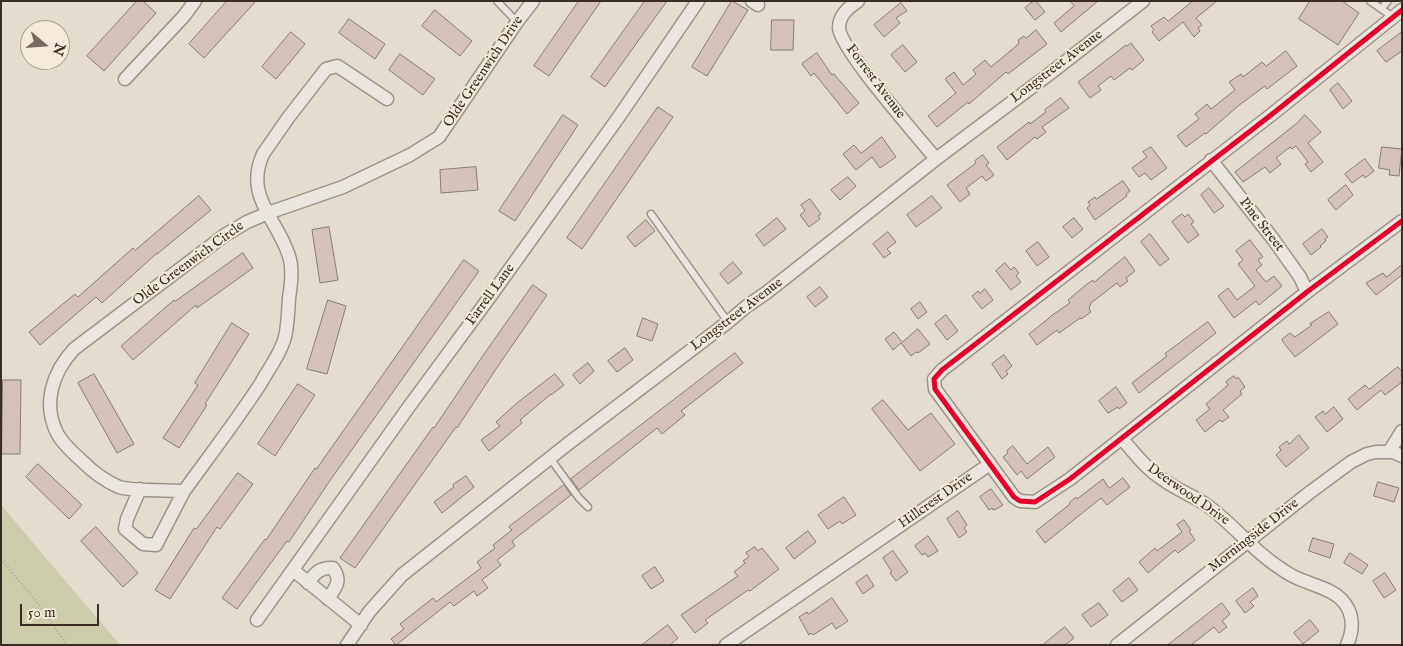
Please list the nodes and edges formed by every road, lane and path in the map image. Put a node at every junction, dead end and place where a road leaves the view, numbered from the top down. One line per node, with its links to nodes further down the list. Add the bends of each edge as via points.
1 (497, 1): 11 (lane)
2 (533, 1): 11 (street, Olde Greenwich Drive)
3 (698, 1): 32 (street, Farrell Lane, via 618,118)
4 (858, 1): 14 (street, Forrest Avenue, via 842,16 840,35 878,89)
5 (1143, 1): 14 (street, Longstreet Avenue)
6 (1370, 1): 9 (lane)
7 (1388, 1): 9 (lane)
8 (195, 2): 12 (street)
9 (1381, 9): 10 (lane)
10 (1397, 14): 15 (street)
11 (517, 22): 16 (street, Olde Greenwich Drive, via 439,137 410,155 343,187)
12 (125, 79)
13 (387, 98): 16 (street, via 337,66 326,69 263,154 257,187)
14 (936, 160): 20 (street, Longstreet Avenue)
15 (1211, 160): 19 (street, Pine Street, via 1273,238); 26 (street, via 934,379 936,392)
16 (268, 213): 27 (street, Olde Greenwich Circle, via 224,235 74,349 56,372 50,413 57,434 96,475 121,488); 28 (street, via 290,258 291,287 284,342 242,413)
17 (651, 214): 20 (lane)
18 (1402, 221): 19 (street)
19 (1307, 292): 22 (street)
20 (728, 322): 25 (street, Longstreet Avenue)
21 (1402, 431): 23 (street)
22 (1122, 439): 26 (street, via 1035,502 1028,503 1014,497); 30 (street, Deerwood Drive, via 1161,479 1208,506)
23 (1389, 452): 24 (street, Morningside Drive); 30 (street, Morningside Drive, via 1357,458)
24 (1402, 456)
25 (550, 458): 29 (lane); 36 (street, Longstreet Avenue, via 402,575)
26 (990, 464): 39 (street, Hillcrest Drive)
27 (140, 489): 28 (street, Olde Greenwich Circle); 28 (street, via 125,529 143,544 156,545)
28 (184, 491)
29 (588, 507)
30 (1248, 541): 40 (street, Morningside Drive); 41 (street, Deerwood Drive, via 1260,555 1282,569 1341,599 1348,607 1352,626)
31 (1, 560): 37 (path, via 37,602)
32 (293, 570): 33 (street); 35 (street, Farrell Lane)
33 (308, 583): 34 (street); 34 (street, via 317,570 333,568 338,575 337,584)
34 (328, 599): 36 (street)
35 (257, 620)
36 (361, 625): 38 (street, Longstreet Avenue)
37 (67, 645)
38 (347, 645)
39 (726, 645)
40 (1117, 645)
41 (1347, 645)

